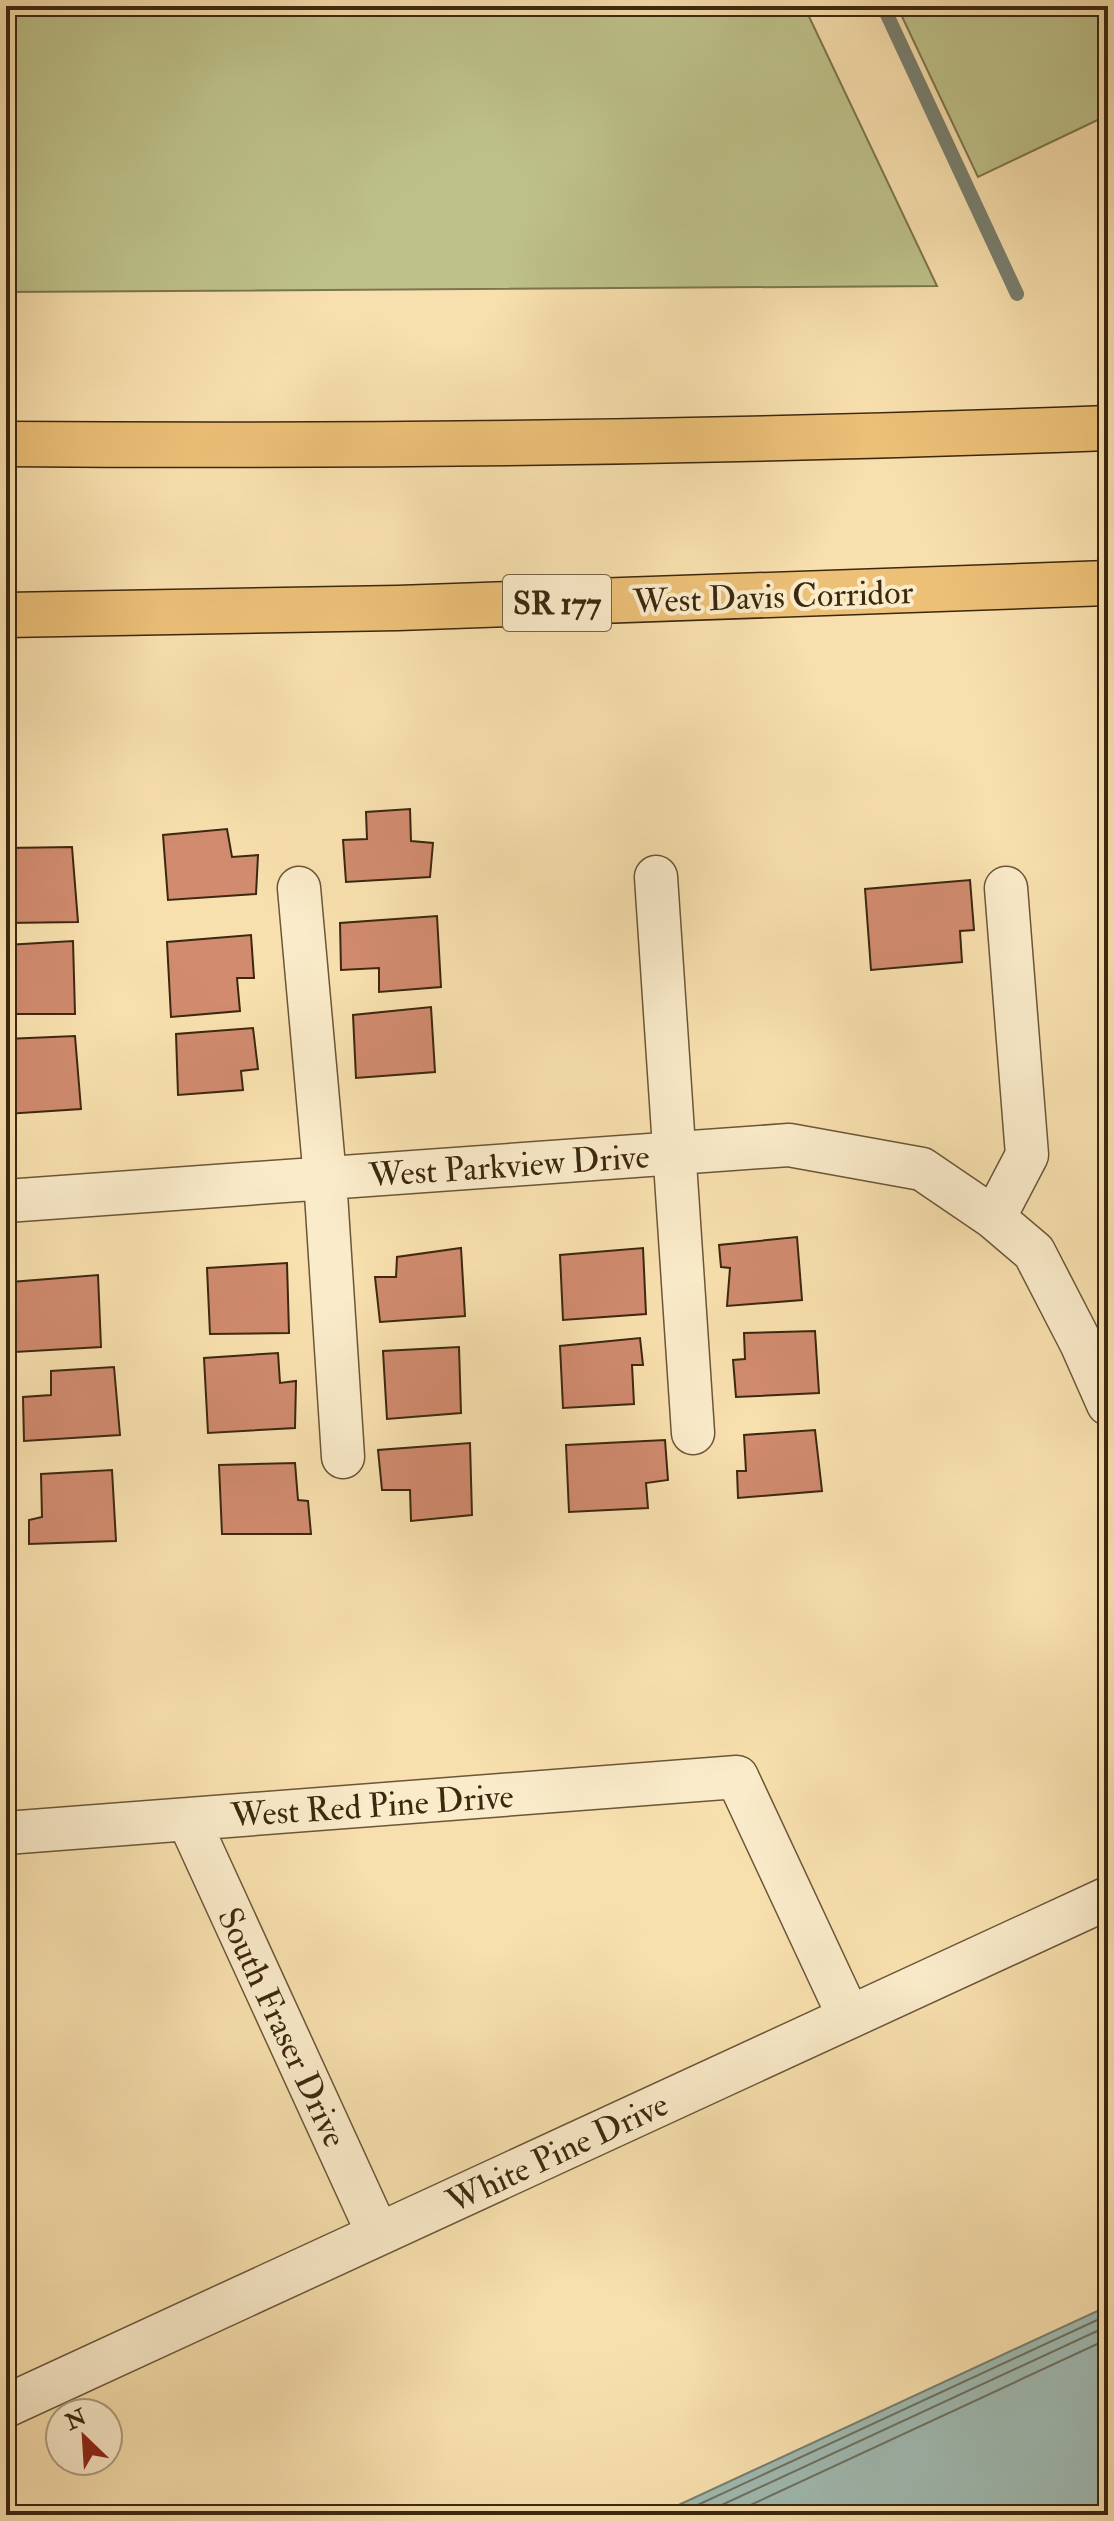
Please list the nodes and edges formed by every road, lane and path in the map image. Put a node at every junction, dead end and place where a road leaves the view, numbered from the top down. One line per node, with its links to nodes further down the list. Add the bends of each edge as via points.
1 (1108, 428): 2 (highway, via 586,443)
2 (6, 444)
3 (1108, 583): 4 (highway, West Davis Corridor / SR 177, via 398,608)
4 (6, 615)
5 (656, 877): 8 (street)
6 (299, 888): 9 (street)
7 (1006, 888): 11 (street, via 1027,1155)
8 (674, 1153): 9 (street, West Parkview Drive); 11 (street, West Parkview Drive, via 789,1145 922,1169); 14 (street)
9 (325, 1178): 10 (street, West Parkview Drive); 15 (street)
10 (6, 1201)
11 (994, 1218): 12 (street, West Parkview Drive, via 1034,1252)
12 (1094, 1336): 13 (street, West Parkview Drive)
13 (1108, 1404)
14 (693, 1433)
15 (343, 1457)
16 (188, 1819): 17 (street, West Red Pine Drive); 19 (street, West Red Pine Drive, via 737,1777); 20 (street, South Fraser Drive)
17 (6, 1833)
18 (1108, 1898): 19 (street, White Pine Drive)
19 (849, 2017): 20 (street, White Pine Drive)
20 (378, 2234): 21 (street, White Pine Drive)
21 (6, 2406)

